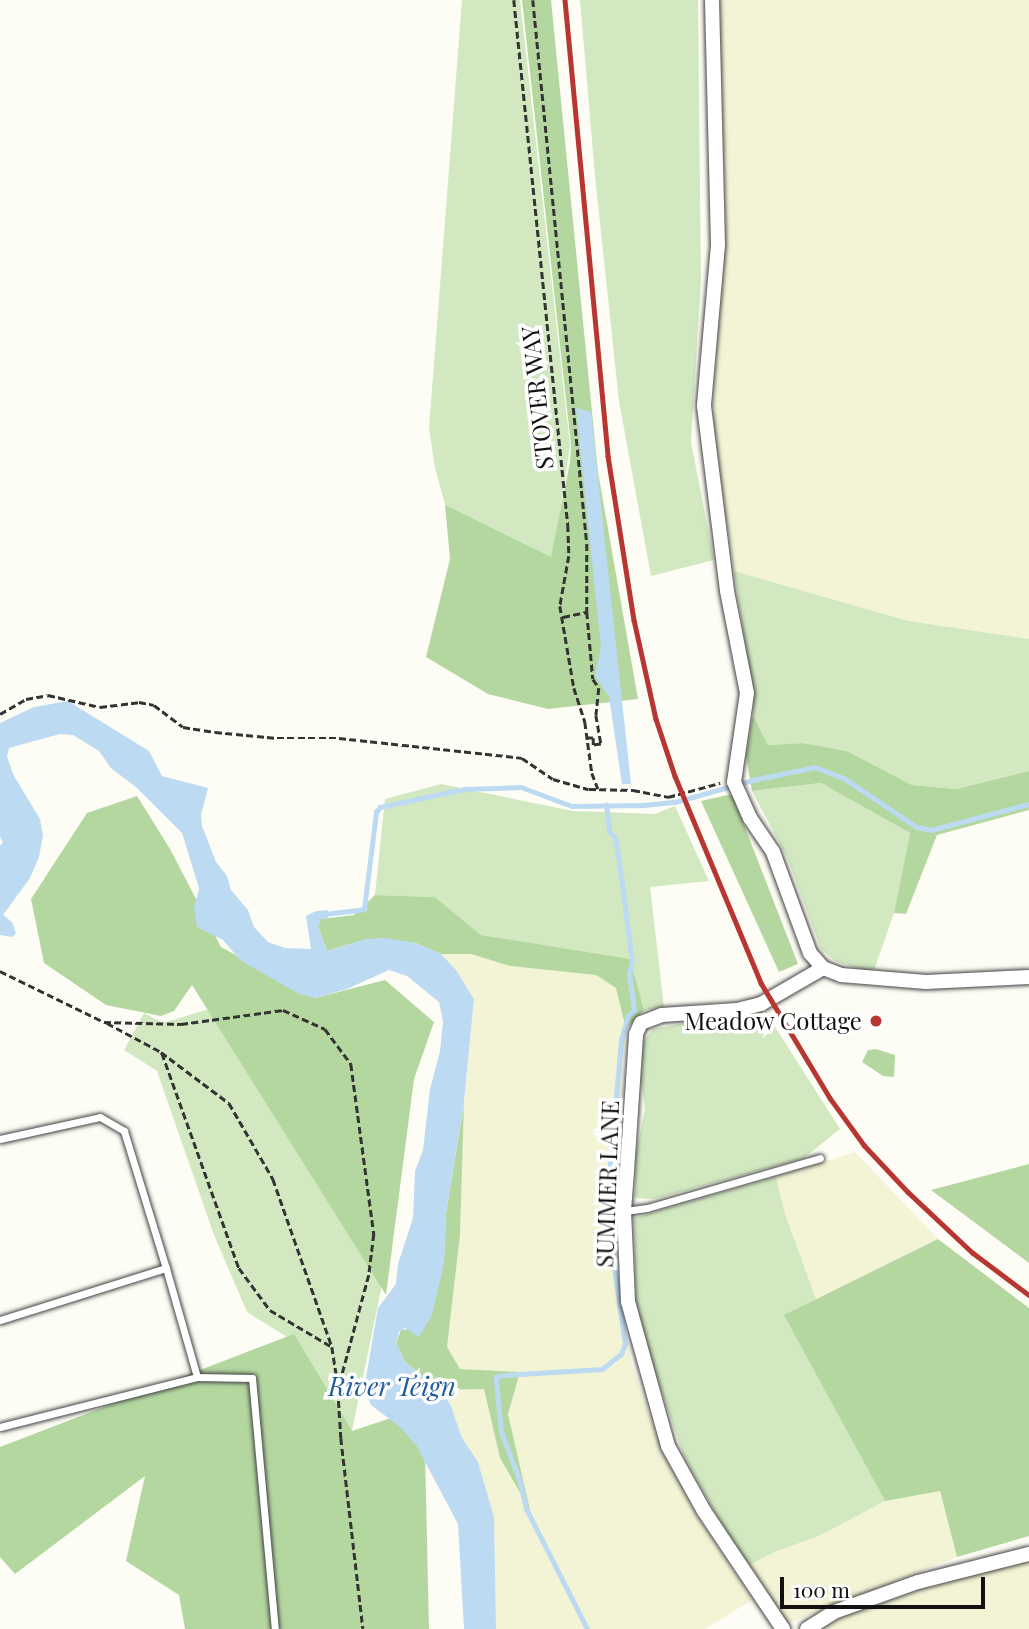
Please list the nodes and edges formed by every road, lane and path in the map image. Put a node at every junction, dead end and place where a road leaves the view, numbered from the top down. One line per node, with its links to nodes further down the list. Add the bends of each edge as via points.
1 (514, 0): 5 (path, STOVER WAY, via 568,525)
2 (533, 0): 4 (path, via 587,544)
3 (712, 0): 8 (street, via 718,245 704,406 727,591 747,693)
4 (587, 612): 5 (path); 7 (path, via 593,679 599,688 596,715 601,744 593,745 593,738)
5 (562, 617): 7 (path, STOVER WAY)
6 (0, 714): 9 (path, via 26,699 48,695 100,707 139,702 155,705 183,727 522,758 553,779)
7 (587, 738): 9 (path, STOVER WAY)
8 (735, 785): 9 (path, via 668,797); 10 (street, via 773,852 810,953)
9 (598, 789)
10 (823, 968): 12 (street, via 841,975 926,982); 17 (street, SUMMER LANE, via 761,1004 662,1015 641,1023 636,1034)
11 (0, 971): 13 (path)
12 (1029, 977)
13 (104, 1022): 14 (path); 22 (path, via 181,1024 283,1010 325,1029 351,1064 374,1234 369,1275)
14 (161, 1052): 20 (path, via 229,1103 273,1179); 20 (path, via 239,1268 270,1310)
15 (0, 1139): 18 (lane, via 100,1117 124,1131)
16 (820, 1158): 17 (lane)
17 (624, 1211): 27 (street, SUMMER LANE, via 628,1302 668,1446 704,1511)
18 (166, 1268): 19 (lane); 21 (lane)
19 (0, 1320)
20 (332, 1347): 22 (path)
21 (197, 1377): 23 (lane); 25 (lane, via 252,1378)
22 (338, 1390): 26 (path)
23 (0, 1427)
24 (1029, 1554): 28 (street, via 918,1582 834,1612)
25 (275, 1629)
26 (363, 1629)
27 (783, 1629)
28 (807, 1629)

